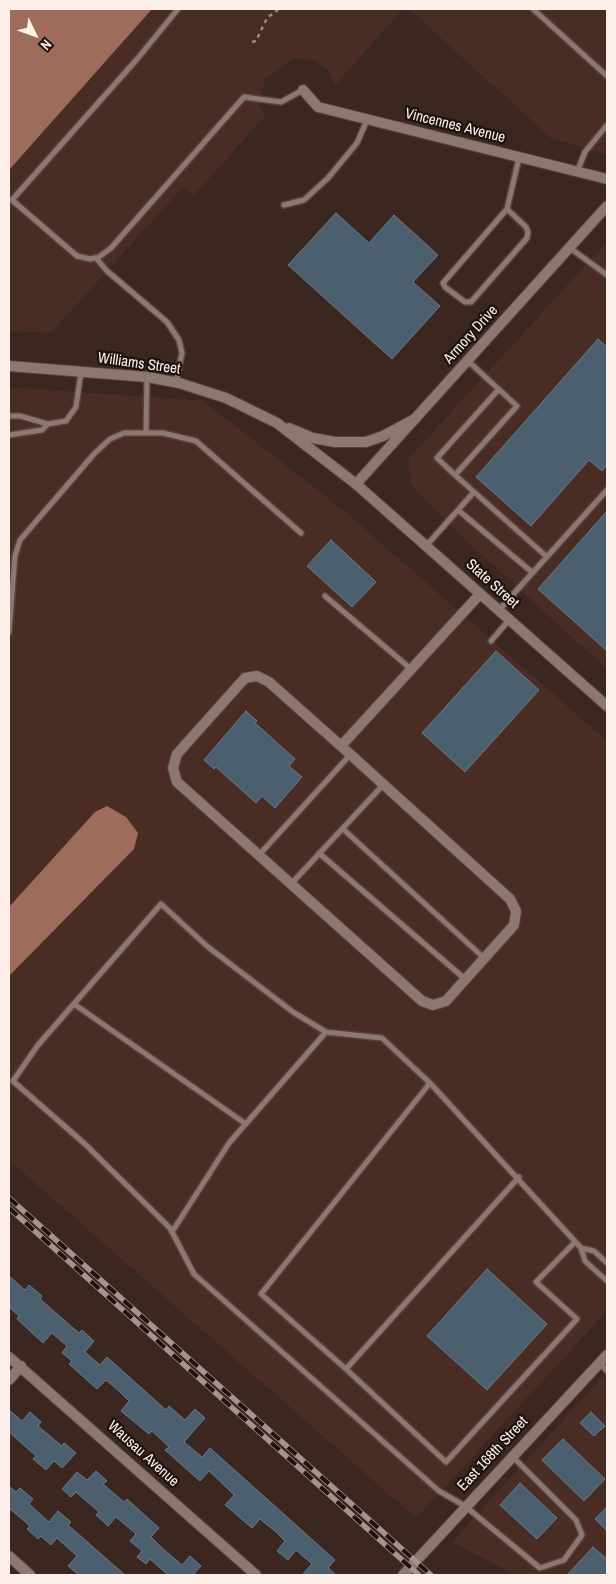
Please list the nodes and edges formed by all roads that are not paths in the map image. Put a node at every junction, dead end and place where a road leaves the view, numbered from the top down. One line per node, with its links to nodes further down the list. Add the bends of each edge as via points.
1 (178, 9): 14 (lane, via 12,200 77,256)
2 (533, 9): 3 (lane)
3 (607, 76)
4 (304, 90): 5 (street, Vincennes Avenue, via 318,107); 14 (lane, via 282,102 244,97 111,248)
5 (367, 120): 7 (street, Vincennes Avenue); 10 (lane, via 357,143 328,178 304,200)
6 (607, 125): 8 (lane, via 585,152)
7 (519, 158): 8 (street, Vincennes Avenue); 12 (lane)
8 (577, 172): 9 (street, Vincennes Avenue)
9 (607, 179)
10 (284, 205)
11 (607, 206): 13 (street, Armory Drive)
12 (507, 209): 12 (lane, via 526,227 528,238 471,302 465,302 443,283)
13 (570, 248): 15 (lane); 16 (street, Armory Drive)
14 (96, 258): 20 (lane, via 167,322 179,340 182,353)
15 (607, 276)
16 (468, 361): 21 (lane); 23 (street, Armory Drive)
17 (9, 366): 18 (street, Williams Street)
18 (82, 371): 19 (street, Williams Street); 25 (lane, via 76,407 70,418)
19 (147, 376): 20 (street, Williams Street); 26 (lane)
20 (176, 382): 24 (street, Williams Street, via 226,398)
21 (499, 389): 28 (lane, via 517,406); 28 (lane, via 436,458)
22 (9, 416): 25 (lane)
23 (416, 419): 24 (street, via 366,442 313,438); 29 (street, Armory Drive)
24 (277, 423): 29 (street, Williams Street)
25 (48, 424): 27 (lane, via 42,430)
26 (146, 432): 33 (lane, via 172,434 196,441); 41 (lane, via 124,433 110,439 20,540)
27 (9, 435)
28 (455, 475): 31 (lane)
29 (356, 484): 34 (street, State Street)
30 (607, 490): 35 (lane)
31 (474, 492): 32 (lane); 35 (lane)
32 (458, 510): 34 (lane); 36 (lane)
33 (301, 533)
34 (426, 546): 37 (street, State Street)
35 (547, 557): 36 (lane)
36 (533, 573): 39 (lane)
37 (480, 594): 39 (street, State Street); 43 (street)
38 (325, 596): 43 (lane)
39 (499, 611): 40 (street, State Street)
40 (509, 620): 42 (lane); 44 (street, State Street)
41 (9, 632)
42 (491, 641)
43 (411, 668): 45 (street)
44 (607, 706)
45 (341, 746): 46 (street); 50 (street, via 269,682 257,676 244,678 177,754 173,768 178,782)
46 (351, 754): 47 (street); 50 (lane)
47 (384, 784): 48 (lane); 52 (street, via 510,899 516,910 514,925)
48 (342, 829): 49 (lane); 52 (lane)
49 (320, 853): 51 (lane); 53 (lane)
50 (259, 855): 51 (street)
51 (291, 884): 53 (street, via 422,1001 433,1005 446,1001)
52 (484, 958): 53 (street)
53 (465, 979)
54 (74, 1004): 55 (lane, via 161,904 208,947 293,1012); 57 (lane); 59 (lane, via 38,1045 13,1081 85,1144)
55 (326, 1032): 56 (lane, via 382,1038); 57 (lane)
56 (430, 1083): 58 (lane); 68 (lane, via 261,1294)
57 (246, 1124): 59 (lane, via 229,1143)
58 (519, 1178): 60 (lane); 68 (lane)
59 (172, 1232): 71 (lane, via 194,1274 439,1491)
60 (575, 1242): 61 (lane); 68 (lane, via 536,1282 577,1319 446,1462)
61 (581, 1248): 62 (lane, via 594,1251); 63 (lane, via 585,1261)
62 (607, 1263)
63 (607, 1281)
64 (607, 1355): 67 (street, East 168th Street)
65 (9, 1357): 66 (street, Wausau Avenue)
66 (21, 1366): 69 (street); 74 (street, Wausau Avenue)
67 (603, 1367): 70 (street, East 168th Street)
68 (346, 1370)
69 (9, 1380)
70 (511, 1456): 71 (street, East 168th Street); 71 (lane, via 576,1520 582,1535 564,1560 540,1568)
71 (465, 1506): 75 (street, East 168th Street)
72 (9, 1556): 73 (street)
73 (30, 1575)
74 (256, 1575)
75 (403, 1575)

